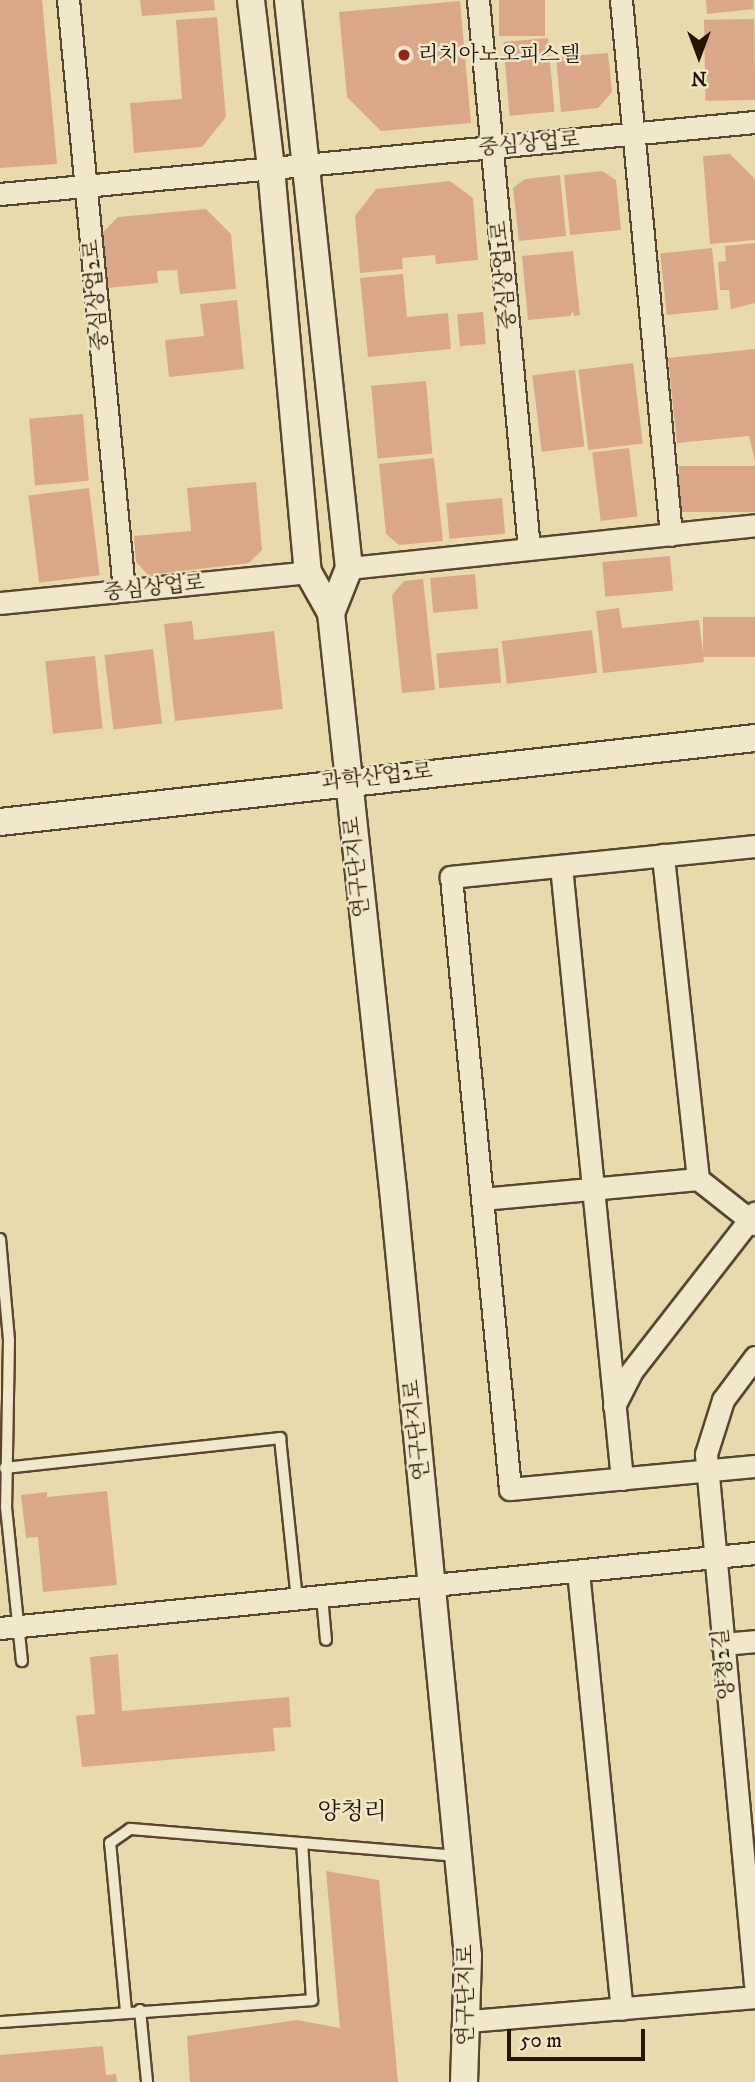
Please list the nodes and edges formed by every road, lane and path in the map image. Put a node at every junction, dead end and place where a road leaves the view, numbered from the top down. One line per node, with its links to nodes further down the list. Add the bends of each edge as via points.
1 (68, 0): 11 (street, 중심상업2로)
2 (251, 0): 10 (street)
3 (288, 0): 9 (street)
4 (478, 0): 8 (street, 중심상업1로)
5 (621, 0): 7 (street)
6 (755, 122): 7 (street, 중심상업로)
7 (633, 134): 8 (street, 중심상업로); 14 (street)
8 (492, 147): 9 (street, 중심상업로); 15 (street, 중심상업1로)
9 (304, 165): 10 (street, 중심상업로); 16 (street)
10 (271, 168): 11 (street, 중심상업로); 17 (street)
11 (86, 186): 12 (street, 중심상업로); 18 (street, 중심상업2로)
12 (0, 194)
13 (755, 525): 14 (street)
14 (671, 535): 15 (street)
15 (529, 550): 16 (street)
16 (349, 568): 20 (street)
17 (308, 572): 18 (street, 중심상업로); 20 (street)
18 (124, 590): 19 (street, 중심상업로)
19 (0, 603)
20 (331, 613): 22 (street)
21 (755, 738): 22 (street, 과학산업2로)
22 (348, 780): 23 (street, 과학산업2로); 41 (street, 연구단지로)
23 (0, 822)
24 (755, 846): 25 (street)
25 (663, 855): 26 (street); 27 (street)
26 (561, 866): 28 (street); 29 (street, via 451,877)
27 (698, 1179): 28 (street); 30 (street)
28 (593, 1189): 29 (street); 33 (street)
29 (482, 1199): 37 (street, via 510,1489)
30 (753, 1219): 33 (street, via 631,1373)
31 (0, 1239): 35 (lane, via 9,1340)
32 (755, 1357): 36 (street, 양청2길, via 723,1400 711,1428)
33 (614, 1405): 37 (street)
34 (755, 1466): 36 (street)
35 (5, 1468): 43 (lane, via 280,1438); 44 (lane)
36 (707, 1470): 37 (street); 39 (street, 양청2길)
37 (622, 1479)
38 (755, 1553): 39 (street)
39 (714, 1557): 40 (street); 47 (street, 양청2길)
40 (578, 1571): 41 (street); 53 (street)
41 (433, 1586): 42 (street); 50 (street, 연구단지로)
42 (322, 1597): 43 (street); 45 (lane)
43 (296, 1599): 44 (street)
44 (10, 1627): 48 (lane)
45 (326, 1640)
46 (755, 1641): 47 (street)
47 (722, 1644): 51 (street, 양청2길)
48 (22, 1661)
49 (302, 1843): 50 (lane); 54 (lane, via 312,2000); 55 (lane, via 130,1829 110,1843)
50 (459, 1856): 56 (street, 연구단지로)
51 (755, 1984)
52 (755, 1997): 53 (street)
53 (622, 2009): 56 (street)
54 (140, 2010): 55 (lane); 58 (lane)
55 (126, 2011): 57 (lane)
56 (469, 2021): 59 (street, 연구단지로)
57 (0, 2022)
58 (147, 2082)
59 (464, 2082)

